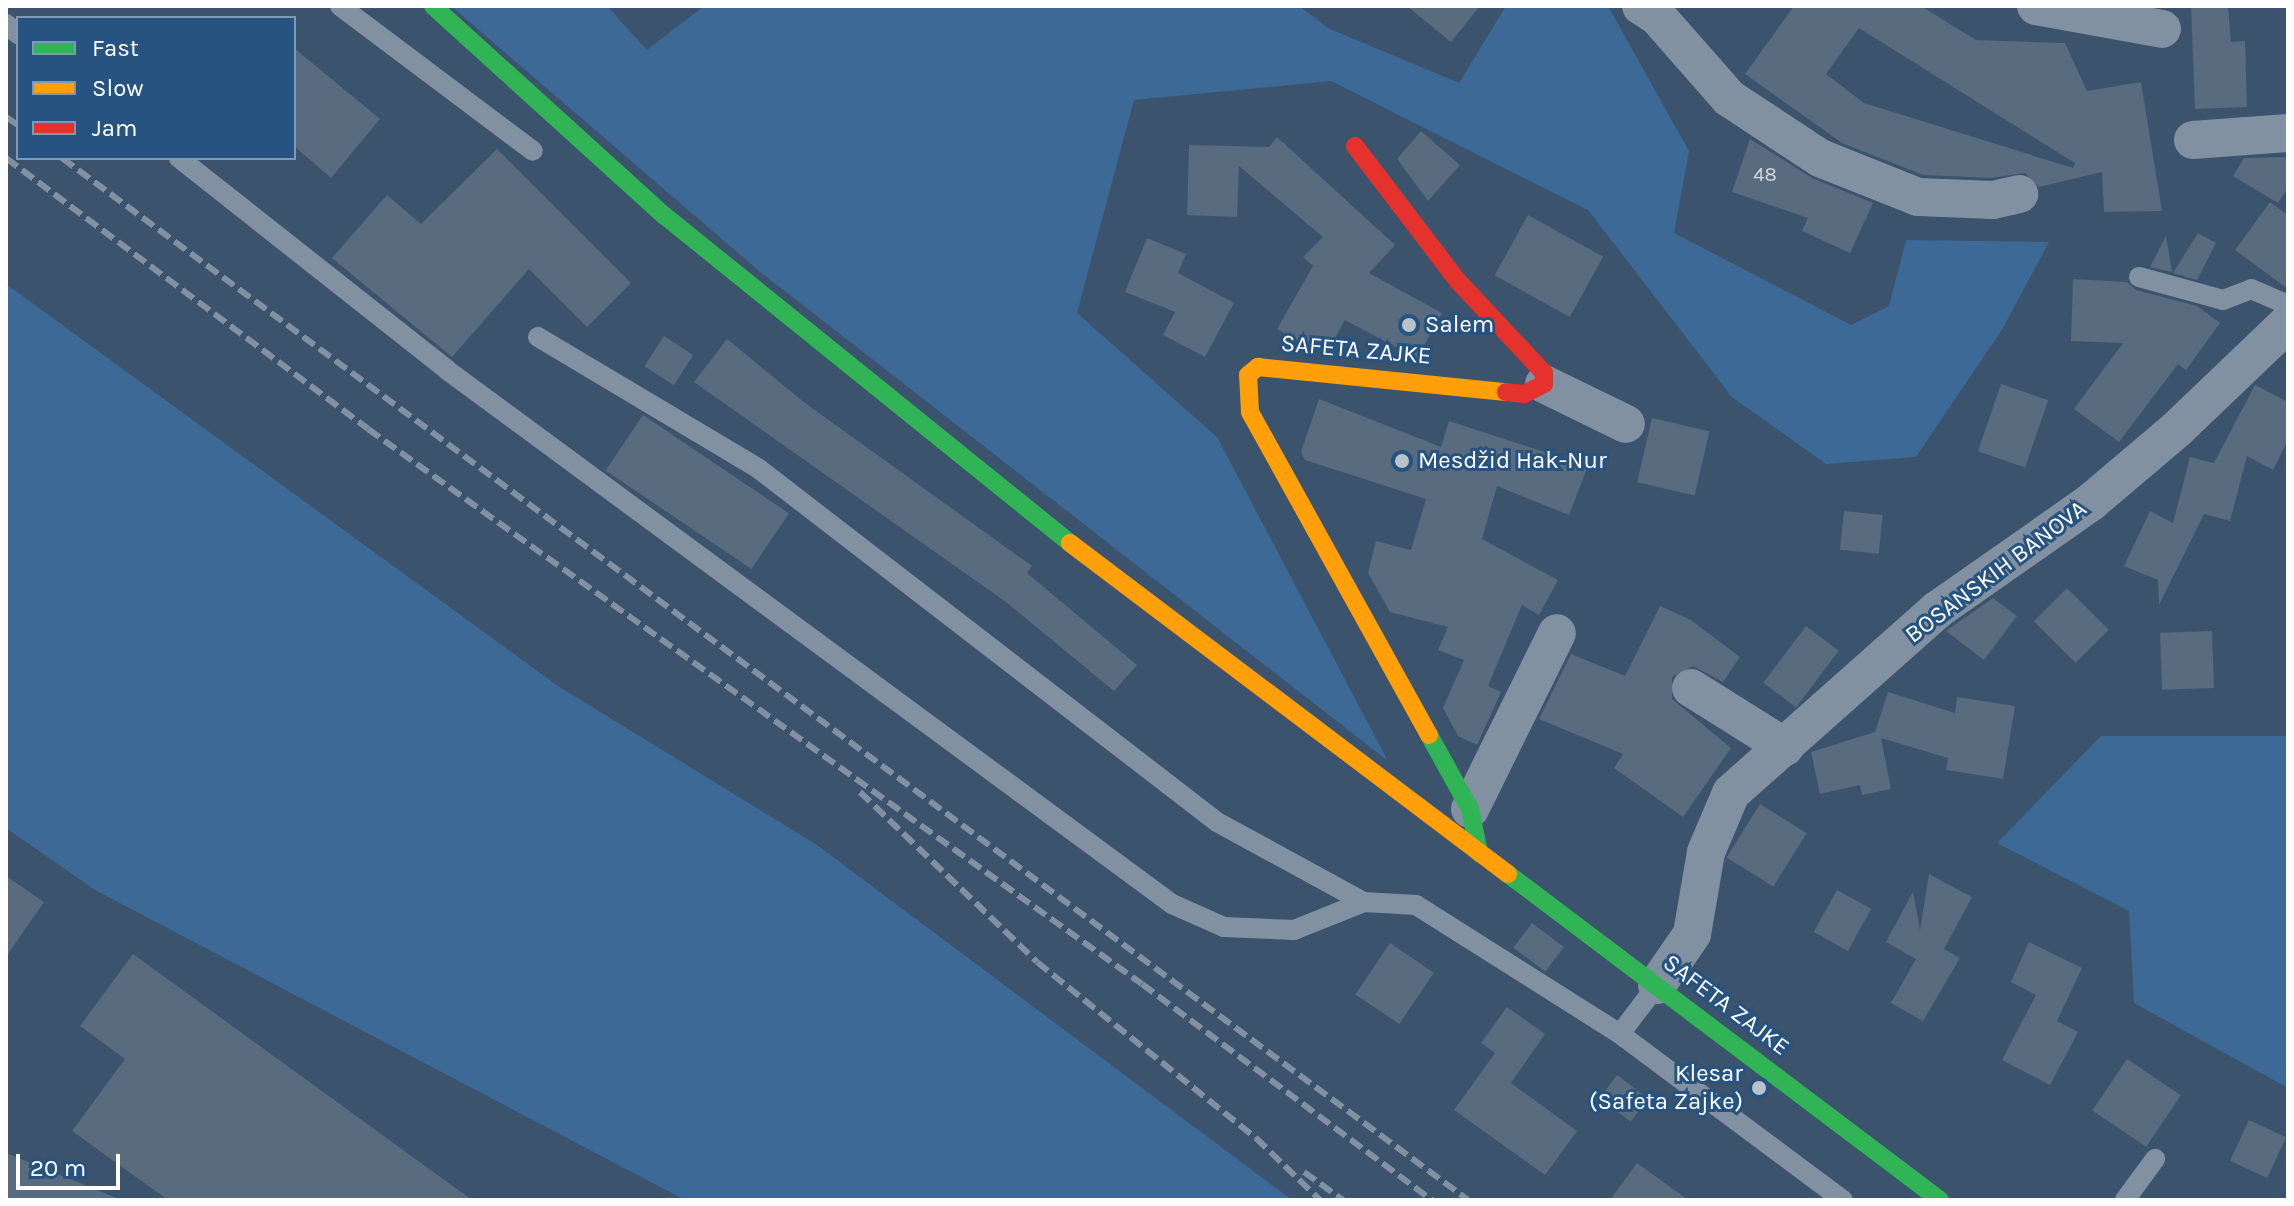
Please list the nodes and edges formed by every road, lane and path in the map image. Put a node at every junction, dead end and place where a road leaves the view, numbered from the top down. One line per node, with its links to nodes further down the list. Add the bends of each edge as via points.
1 (340, 6): 10 (lane)
2 (433, 6): 13 (main road)
3 (1641, 6): 12 (street, via 1657,16 1729,98 1820,158 1918,197 1993,200)
4 (2036, 6): 6 (street)
5 (421, 22): 13 (main road)
6 (2162, 29)
7 (2288, 133): 8 (street)
8 (2193, 140)
9 (1355, 146): 18 (main road, via 1458,281 1544,373)
10 (533, 151)
11 (182, 160): 25 (lane, via 447,370 1172,904 1224,927 1294,930)
12 (2019, 194)
13 (665, 216): 24 (main road, SAFETA ZAJKE, via 981,476)
14 (2139, 277): 15 (lane, via 2223,300 2251,289)
15 (2288, 305)
16 (2288, 323): 22 (street, BOSANSKIH BANOVA, via 2091,502 1937,610)
17 (538, 337): 25 (lane, via 759,469 1217,822)
18 (1544, 384): 19 (street); 23 (main road, SAFETA ZAJKE, via 1524,394 1258,367 1248,375 1245,389 1250,412)
19 (1626, 424)
20 (1557, 633): 23 (street)
21 (1691, 688): 22 (street)
22 (1785, 747): 26 (street, BOSANSKIH BANOVA, via 1731,793 1706,852 1692,934)
23 (1470, 809): 24 (main road, SAFETA ZAJKE)
24 (1479, 853): 26 (main road, SAFETA ZAJKE)
25 (1364, 902): 27 (lane, via 1416,905)
26 (1657, 985): 27 (lane); 30 (main road, SAFETA ZAJKE)
27 (1620, 1034): 29 (lane)
28 (2155, 1159): 31 (lane)
29 (1843, 1200)
30 (1940, 1200)
31 (2125, 1200)

